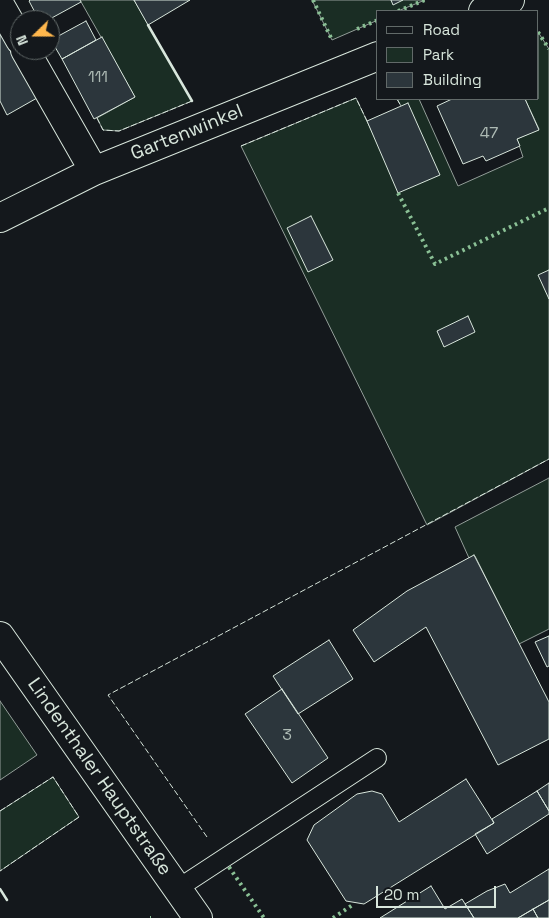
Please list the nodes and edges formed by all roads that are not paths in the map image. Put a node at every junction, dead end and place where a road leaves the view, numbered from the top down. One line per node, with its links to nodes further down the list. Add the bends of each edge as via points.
1 (510, 0): 3 (street)
2 (0, 5): 4 (street)
3 (485, 10)
4 (10, 22)
5 (376, 57): 7 (street, Gartenwinkel)
6 (32, 60): 7 (street)
7 (94, 171): 8 (street, Gartenwinkel)
8 (0, 218)
9 (0, 636): 11 (street, Lindenthaler Hauptstraße)
10 (377, 758): 11 (lane)
11 (177, 889): 12 (street, Lindenthaler Hauptstraße)
12 (198, 918)

